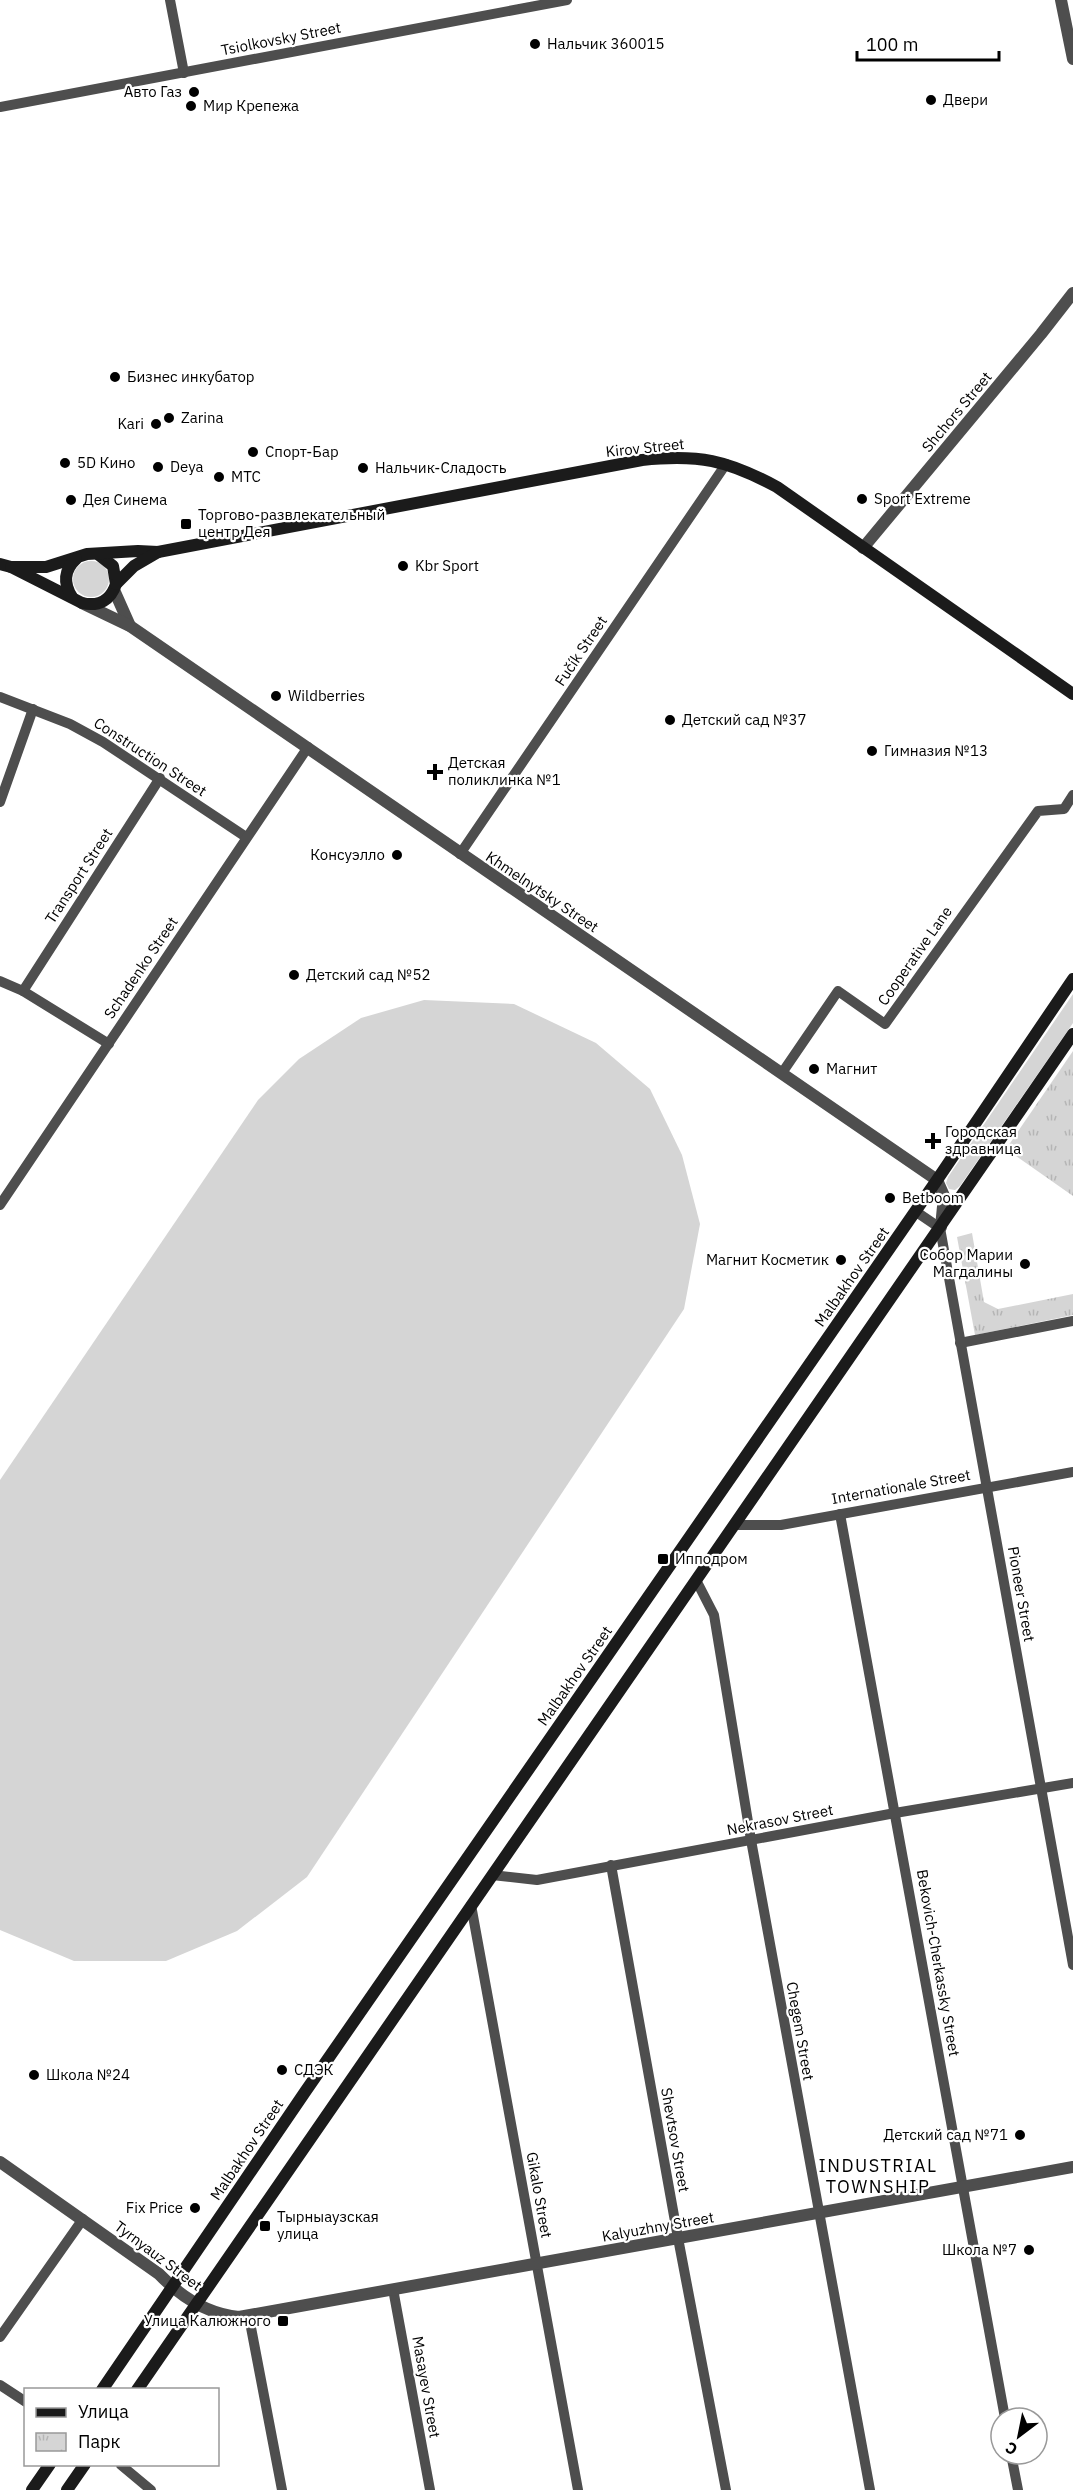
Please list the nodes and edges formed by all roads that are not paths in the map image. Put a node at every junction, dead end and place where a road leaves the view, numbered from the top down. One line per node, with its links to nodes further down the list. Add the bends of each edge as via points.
1 (170, 0): 5 (street)
2 (567, 0): 5 (street, Tsiolkovsky Street)
3 (1061, 0): 4 (street)
4 (1073, 59)
5 (184, 73): 6 (street, Tsiolkovsky Street)
6 (0, 107)
7 (1073, 293): 9 (street, Shchors Street)
8 (726, 464): 9 (main road, Kirov Street, via 777,487); 10 (main road, Kirov Street, via 689,457 642,460); 25 (street, Fučík Street)
9 (863, 548): 17 (main road, Kirov Street)
10 (158, 552): 11 (main road); 14 (main road, via 134,566)
11 (99, 555): 12 (main road); 14 (main road, via 113,566)
12 (75, 558): 13 (main road, via 46,567); 15 (main road, via 65,580)
13 (6, 565): 15 (main road)
14 (115, 587): 15 (main road, via 101,603); 16 (street)
15 (77, 600): 16 (street, Khmelnytsky Street)
16 (130, 627): 20 (street, Khmelnytsky Street)
17 (1073, 694)
18 (0, 697): 19 (street, Construction Street)
19 (33, 709): 21 (street, Construction Street, via 103,742); 23 (street)
20 (308, 747): 24 (street, Schadenko Street); 25 (street, Khmelnytsky Street)
21 (160, 778): 24 (street, Construction Street); 28 (street, Transport Street)
22 (1073, 795): 31 (street, Cooperative Lane, via 1064,809 1038,811 885,1024 838,991)
23 (0, 802)
24 (246, 837): 30 (street, Schadenko Street)
25 (460, 854): 31 (street, Khmelnytsky Street)
26 (1073, 980): 32 (main road, Malbakhov Street)
27 (0, 981): 28 (street)
28 (23, 991): 30 (street)
29 (1073, 1034): 34 (main road)
30 (109, 1044): 35 (street, Schadenko Street)
31 (783, 1073): 32 (street, Khmelnytsky Street)
32 (937, 1180): 33 (street); 36 (main road, Malbakhov Street)
33 (944, 1196): 34 (street); 37 (street)
34 (961, 1198): 37 (main road)
35 (0, 1206)
36 (915, 1212): 37 (street); 60 (main road, Malbakhov Street)
37 (940, 1228): 39 (street, Pioneer Street); 43 (main road)
38 (1073, 1321): 39 (street)
39 (960, 1343): 41 (street, Pioneer Street)
40 (1073, 1472): 41 (street, Internationale Street)
41 (986, 1487): 42 (street, Internationale Street); 46 (street, Pioneer Street)
42 (840, 1514): 43 (street, Internationale Street, via 781,1525); 47 (street, Bekovich-Cherkassky Street)
43 (734, 1525): 44 (main road)
44 (696, 1581): 48 (street, Chegem Street, via 714,1616); 50 (main road)
45 (1073, 1783): 46 (street, Nekrasov Street)
46 (1042, 1789): 47 (street, Nekrasov Street); 52 (street, Pioneer Street)
47 (896, 1813): 48 (street, Nekrasov Street); 55 (street, Bekovich-Cherkassky Street)
48 (751, 1840): 49 (street, Nekrasov Street); 56 (street, Chegem Street)
49 (611, 1865): 50 (street, Nekrasov Street, via 537,1880); 58 (street, Shevtsov Street)
50 (492, 1875): 51 (main road)
51 (471, 1905): 59 (street, Gikalo Street); 62 (main road)
52 (1073, 1965)
53 (0, 2162): 57 (street, Tyrnyauz Street)
54 (1073, 2167): 55 (street, Kalyuzhny Street)
55 (963, 2187): 56 (street, Kalyuzhny Street); 69 (street, Bekovich-Cherkassky Street)
56 (818, 2214): 58 (street, Kalyuzhny Street); 81 (street, Chegem Street)
57 (83, 2219): 60 (street, Tyrnyauz Street); 64 (street)
58 (678, 2238): 59 (street, Kalyuzhny Street); 80 (street, Shevtsov Street)
59 (536, 2265): 61 (street, Kalyuzhny Street); 79 (street, Gikalo Street)
60 (172, 2287): 62 (street, Tyrnyauz Street); 66 (main road, Malbakhov Street)
61 (393, 2289): 63 (street, Kalyuzhny Street); 78 (street, Masayev Street)
62 (196, 2304): 63 (street, Tyrnyauz Street, via 218,2314); 67 (main road)
63 (249, 2317): 77 (street)
64 (0, 2337)
65 (0, 2385): 68 (street)
66 (103, 2388)
67 (138, 2388)
68 (24, 2401)
69 (1003, 2406)
70 (49, 2466): 74 (main road)
71 (84, 2466): 75 (main road)
72 (122, 2466): 76 (street)
73 (1013, 2466): 82 (street)
74 (32, 2490)
75 (67, 2490)
76 (151, 2490)
77 (282, 2490)
78 (430, 2490)
79 (578, 2490)
80 (726, 2490)
81 (870, 2490)
82 (1018, 2490)

